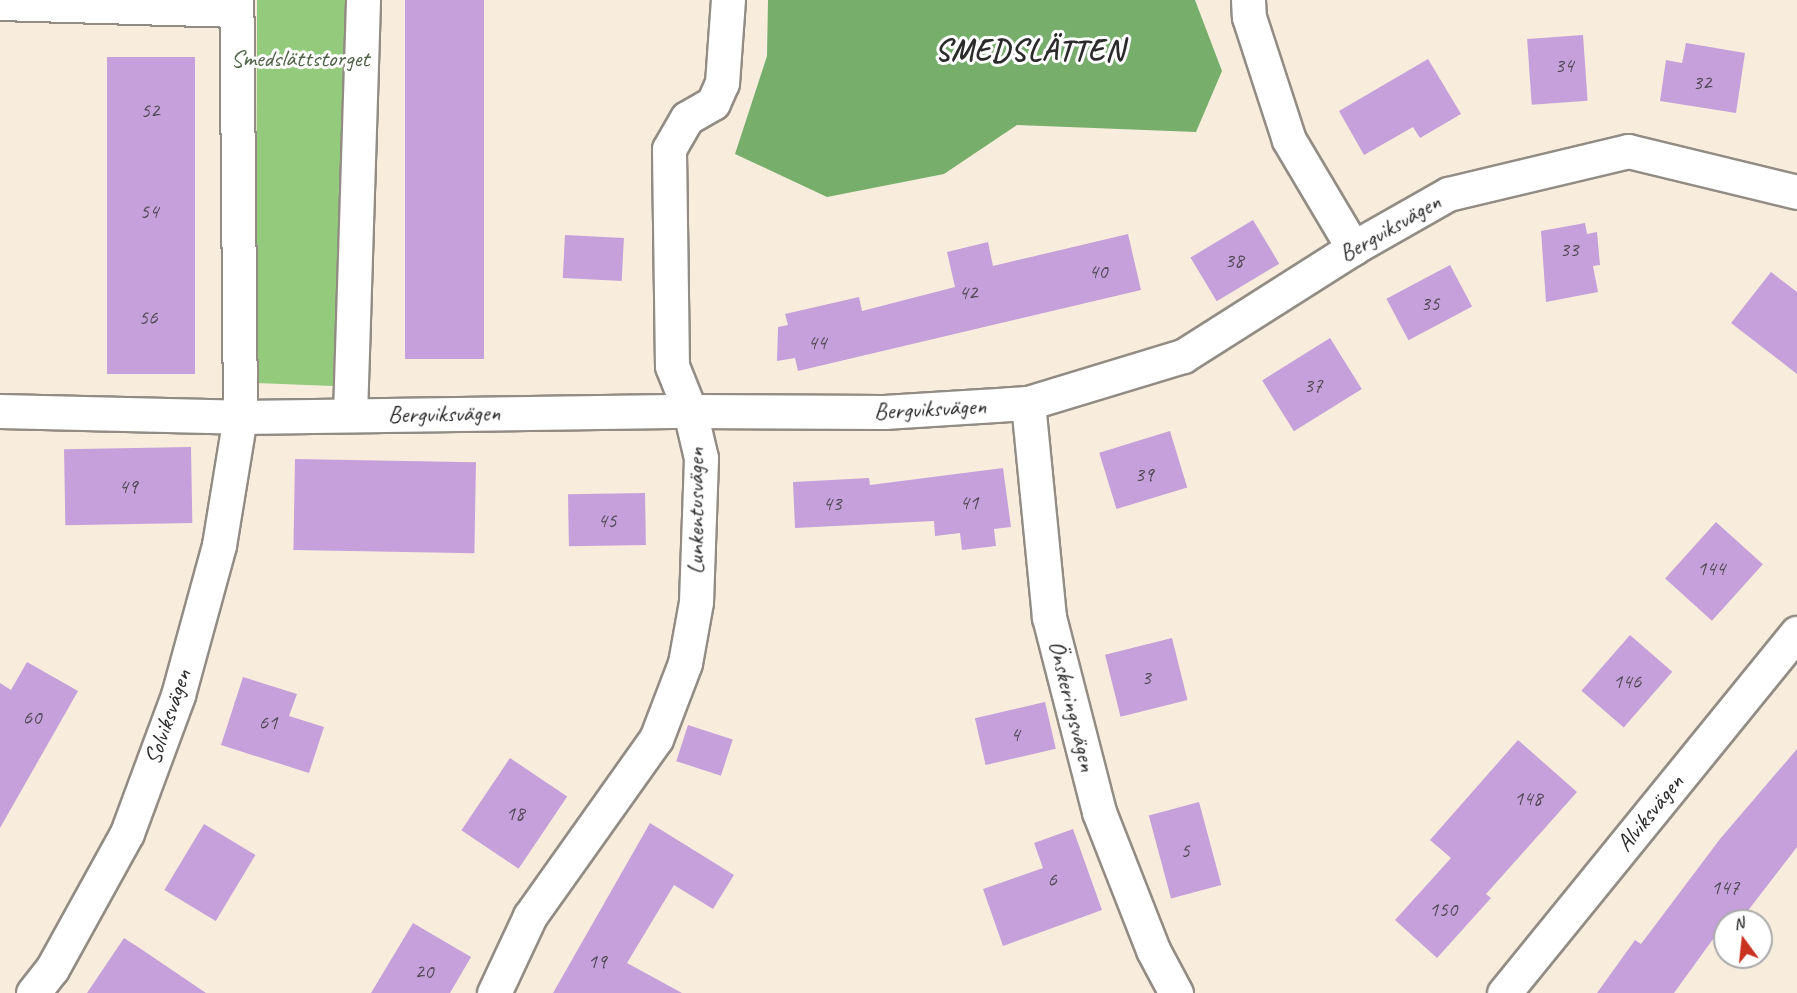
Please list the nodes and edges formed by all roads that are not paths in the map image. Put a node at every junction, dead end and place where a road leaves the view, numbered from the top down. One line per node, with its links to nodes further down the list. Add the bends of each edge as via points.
1 (363, 0): 11 (street)
2 (728, 0): 10 (street, Lunkentusvägen, via 722,83 713,104 687,118 669,149 672,366)
3 (1248, 0): 7 (street, via 1249,17 1289,140)
4 (0, 3): 5 (street)
5 (236, 5): 12 (street)
6 (1797, 192): 7 (street, Bergviksvägen, via 1628,151 1448,194)
7 (1353, 248): 8 (street, Bergviksvägen, via 1183,356)
8 (1028, 403): 10 (street, Bergviksvägen, via 884,412); 16 (street, Önskeringsvägen, via 1049,617 1099,812 1153,950)
9 (0, 411): 12 (street, Bergviksvägen)
10 (690, 411): 11 (street, Bergviksvägen); 15 (street, Lunkentusvägen, via 701,458 696,602 685,663 656,739 530,916)
11 (350, 415): 12 (street, Bergviksvägen)
12 (240, 417): 14 (street, Solviksvägen, via 219,545 178,695 127,833 52,969)
13 (1797, 633): 17 (street, Alviksvägen)
14 (33, 993)
15 (494, 993)
16 (1176, 993)
17 (1504, 993)

